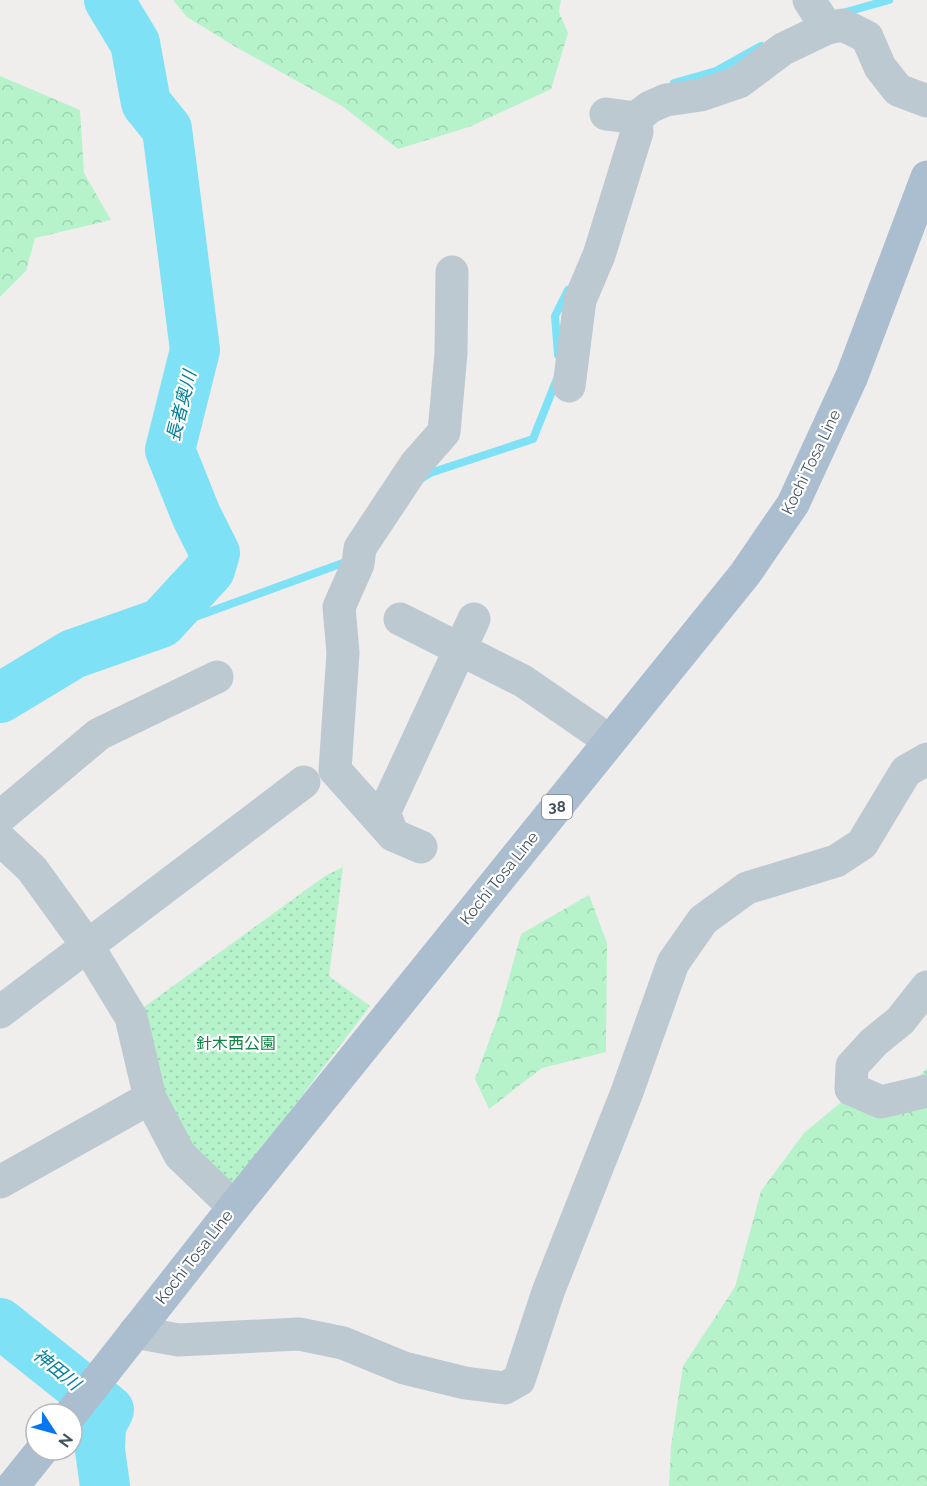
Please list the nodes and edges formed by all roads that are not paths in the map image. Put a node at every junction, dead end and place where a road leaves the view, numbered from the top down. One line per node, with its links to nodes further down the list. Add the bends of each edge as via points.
1 (816, 11): 2 (street, via 867,37 880,67 897,90); 5 (street, via 783,49 739,82 621,116 637,132 599,255 580,300)
2 (927, 101)
3 (927, 177): 10 (main road, Kochi Tosa Line / 38, via 852,376 793,504 745,574)
4 (452, 272): 8 (street, via 451,353 444,432 415,465 359,556 339,607 343,652 335,770 407,841 384,813)
5 (569, 386)
6 (400, 619): 8 (street)
7 (474, 619): 8 (street)
8 (460, 649): 10 (street, via 524,681)
9 (217, 676): 13 (street, via 99,734)
10 (610, 741): 21 (main road, Kochi Tosa Line / 38)
11 (927, 759): 22 (street, via 906,771 862,844 836,861 747,888 703,920 673,963 548,1292 519,1380 504,1388 465,1383 404,1368 344,1343 299,1334 178,1340)
12 (304, 782): 15 (street)
13 (0, 817)
14 (0, 839): 15 (street, via 32,869)
15 (87, 945): 17 (street); 19 (street, via 131,1017)
16 (927, 987): 18 (street, via 900,1021 852,1066 851,1089 881,1102)
17 (0, 1011)
18 (927, 1090)
19 (150, 1098): 20 (street); 21 (street, via 180,1155)
20 (0, 1182)
21 (234, 1207): 22 (main road, Kochi Tosa Line / 38)
22 (135, 1332): 23 (main road, Kochi Tosa Line / 38)
23 (82, 1400)
24 (32, 1462): 25 (main road)
25 (12, 1486)

